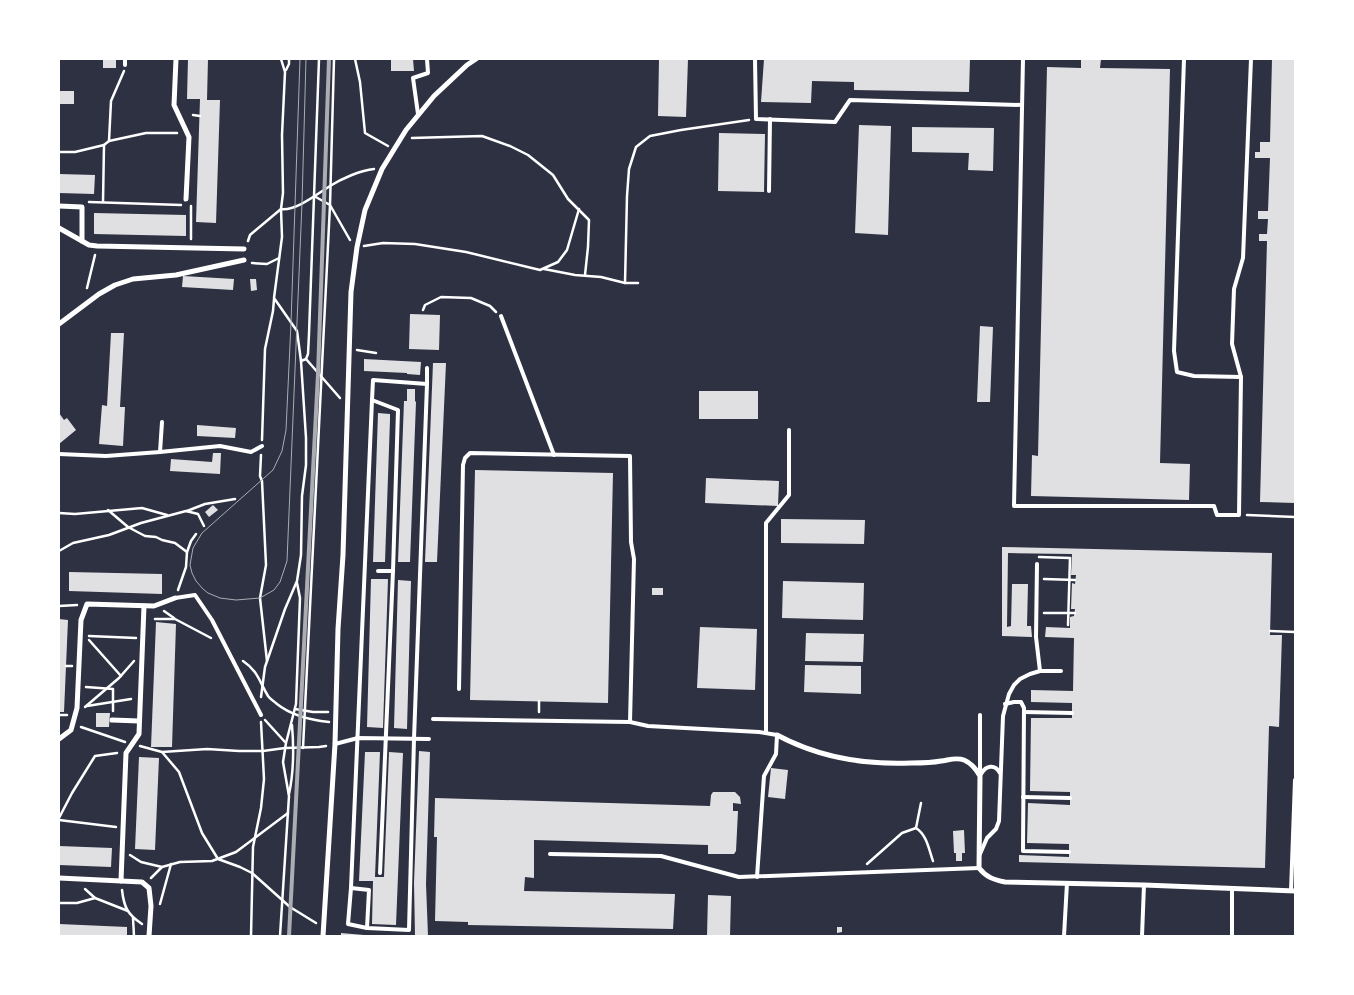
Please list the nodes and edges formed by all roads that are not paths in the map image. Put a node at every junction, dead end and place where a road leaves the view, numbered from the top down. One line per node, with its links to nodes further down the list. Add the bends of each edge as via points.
1 (125, 59): 9 (lane)
2 (176, 59): 14 (street, via 174,105 189,137)
3 (427, 59): 11 (lane, via 428,73 413,78)
4 (476, 59): 11 (street, via 467,64)
5 (755, 59): 12 (lane, via 756,119)
6 (1023, 59): 10 (lane)
7 (1184, 59): 23 (lane, via 1174,351 1177,372 1194,376)
8 (1251, 59): 23 (lane, via 1243,258 1234,289 1232,335)
9 (125, 65)
10 (1022, 105): 12 (lane, via 850,100 835,122); 23 (lane, via 1014,506 1214,506 1217,515 1239,514)
11 (418, 114): 56 (street, via 382,168 365,210 351,292)
12 (770, 119): 13 (lane)
13 (769, 191)
14 (186, 199)
15 (59, 206): 17 (street, via 82,207)
16 (59, 228): 17 (street)
17 (82, 241): 18 (street, via 97,246)
18 (244, 250)
19 (244, 260): 21 (street, via 115,285)
20 (501, 316): 31 (lane)
21 (59, 324)
22 (427, 368): 24 (lane)
23 (1241, 377)
24 (428, 384): 25 (lane, via 373,380); 54 (lane)
25 (372, 400): 34 (lane, via 398,410); 51 (lane)
26 (162, 422): 29 (lane)
27 (789, 430): 49 (lane, via 789,495 766,524)
28 (262, 449): 29 (lane, via 251,452 220,446)
29 (160, 452): 30 (lane, via 106,456)
30 (59, 454)
31 (554, 455): 39 (lane, via 470,453 465,458); 48 (lane, via 630,456 634,559)
32 (1037, 564): 37 (lane, via 1036,637)
33 (378, 571): 34 (lane)
34 (393, 571): 52 (lane)
35 (175, 598): 36 (street); 43 (lane, via 195,595 212,620)
36 (144, 606): 47 (street); 53 (street, via 87,604 81,620 77,708 71,730)
37 (1040, 671): 38 (lane); 40 (lane, via 1020,679)
38 (1061, 671)
39 (459, 689)
40 (1005, 704): 41 (lane, via 1021,702); 58 (lane)
41 (1024, 712): 42 (lane); 60 (lane)
42 (1072, 713)
43 (261, 715)
44 (980, 715): 57 (lane)
45 (112, 720): 47 (street)
46 (433, 720): 48 (lane)
47 (139, 721): 69 (street, via 139,734 126,754)
48 (630, 722): 49 (lane, via 648,726)
49 (766, 733): 50 (lane)
50 (777, 736): 57 (street, via 811,750 854,761 895,764 954,758 964,760); 67 (lane, via 776,754 764,776)
51 (358, 738): 52 (lane); 56 (lane); 72 (lane)
52 (386, 738): 54 (lane); 66 (lane)
53 (59, 739)
54 (414, 739): 55 (lane); 75 (lane, via 408,930)
55 (429, 739)
56 (335, 744): 77 (street)
57 (980, 776): 58 (lane, via 988,766 999,770); 64 (street)
58 (1001, 776): 64 (lane, via 999,821)
59 (1295, 780): 74 (lane)
60 (1023, 797): 61 (lane); 62 (lane, via 1023,850)
61 (1070, 798)
62 (1069, 852)
63 (550, 854): 67 (lane, via 661,856 739,877)
64 (979, 856): 65 (street)
65 (979, 868): 67 (lane); 70 (street, via 986,876 1005,882)
66 (380, 873)
67 (757, 876)
68 (59, 878): 69 (street)
69 (121, 881): 76 (street, via 142,882 149,888)
70 (1067, 883): 71 (street); 78 (lane)
71 (1144, 885): 73 (street); 79 (lane)
72 (351, 888): 75 (lane, via 348,924); 75 (lane, via 369,890)
73 (1232, 888): 74 (street); 80 (lane)
74 (1293, 891)
75 (367, 928)
76 (150, 936)
77 (323, 936)
78 (1064, 936)
79 (1142, 936)
80 (1232, 936)

